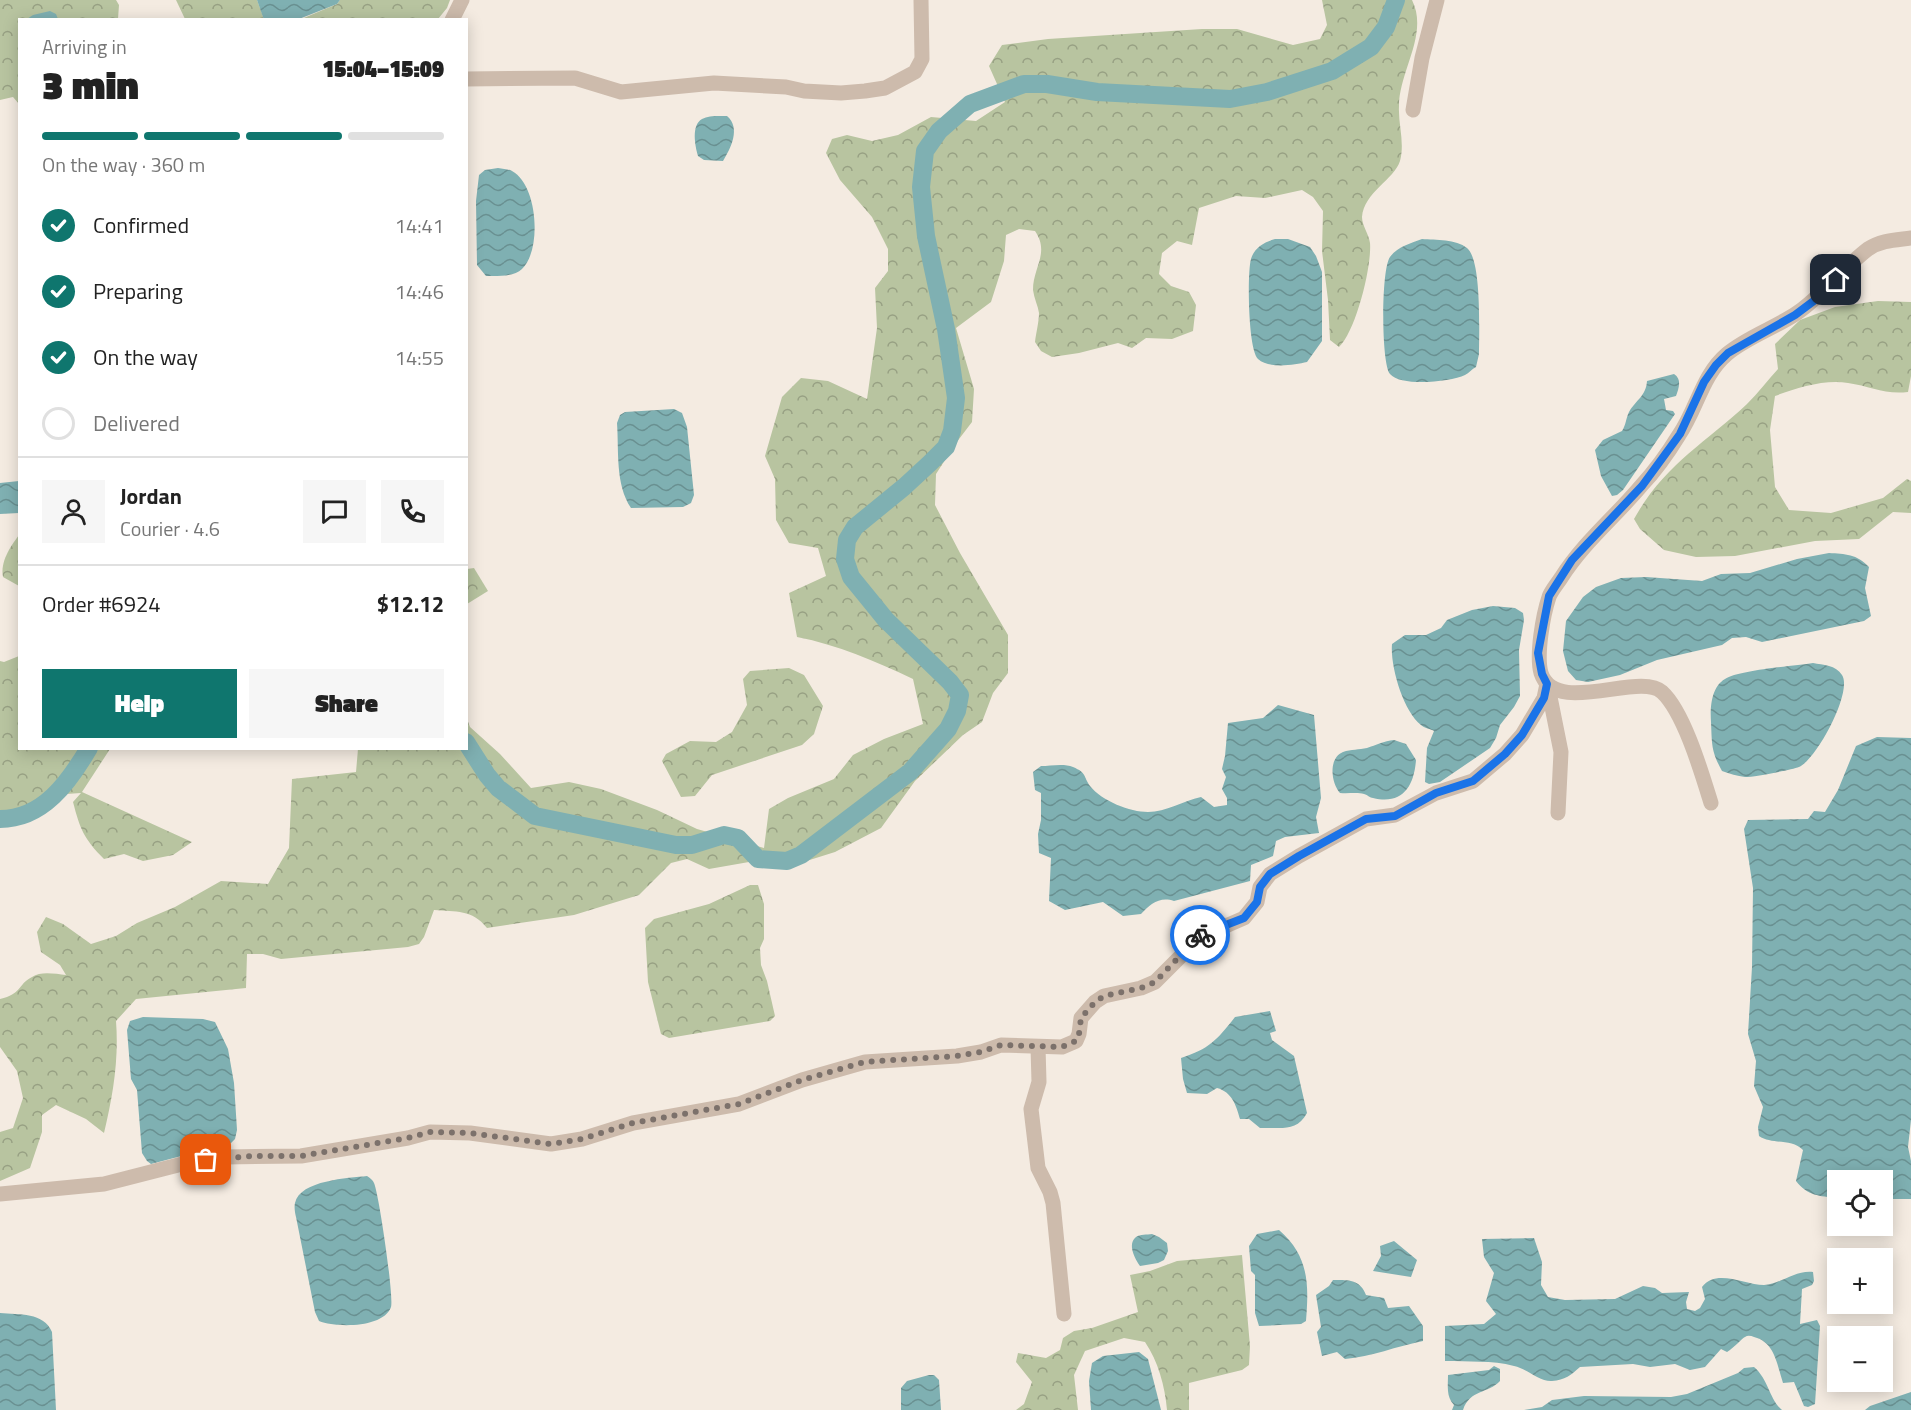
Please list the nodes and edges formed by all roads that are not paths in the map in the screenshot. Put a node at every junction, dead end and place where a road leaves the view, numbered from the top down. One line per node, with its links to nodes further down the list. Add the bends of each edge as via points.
1 (462, 0): 4 (street)
2 (921, 0): 5 (street, via 922,59 915,72 885,88 841,93 714,83 621,92 575,78)
3 (1437, 0): 6 (street)
4 (453, 18)
5 (468, 79)
6 (1413, 110)
7 (1911, 238): 8 (street, via 1888,240 1869,249 1815,300 1728,353 1716,365 1680,434 1642,486 1572,560 1549,596 1538,653)
8 (1547, 684): 9 (street, via 1562,692 1652,686 1661,691 1684,728); 10 (street, via 1561,752); 11 (street, via 1544,698 1522,735 1473,781 1436,793 1395,816 1366,819 1299,856 1270,874 1260,887 1257,902 1244,918 1202,933 1155,982 1095,1002 1081,1018 1076,1041 1062,1047)
9 (1711, 803)
10 (1558, 813)
11 (1038, 1047): 12 (street, via 1001,1045 957,1056 864,1062 739,1104 633,1123 551,1144 430,1132 301,1156 225,1157 104,1184); 13 (street, via 1039,1082 1031,1109 1038,1168 1053,1203)
12 (0, 1194)
13 (1064, 1314)

